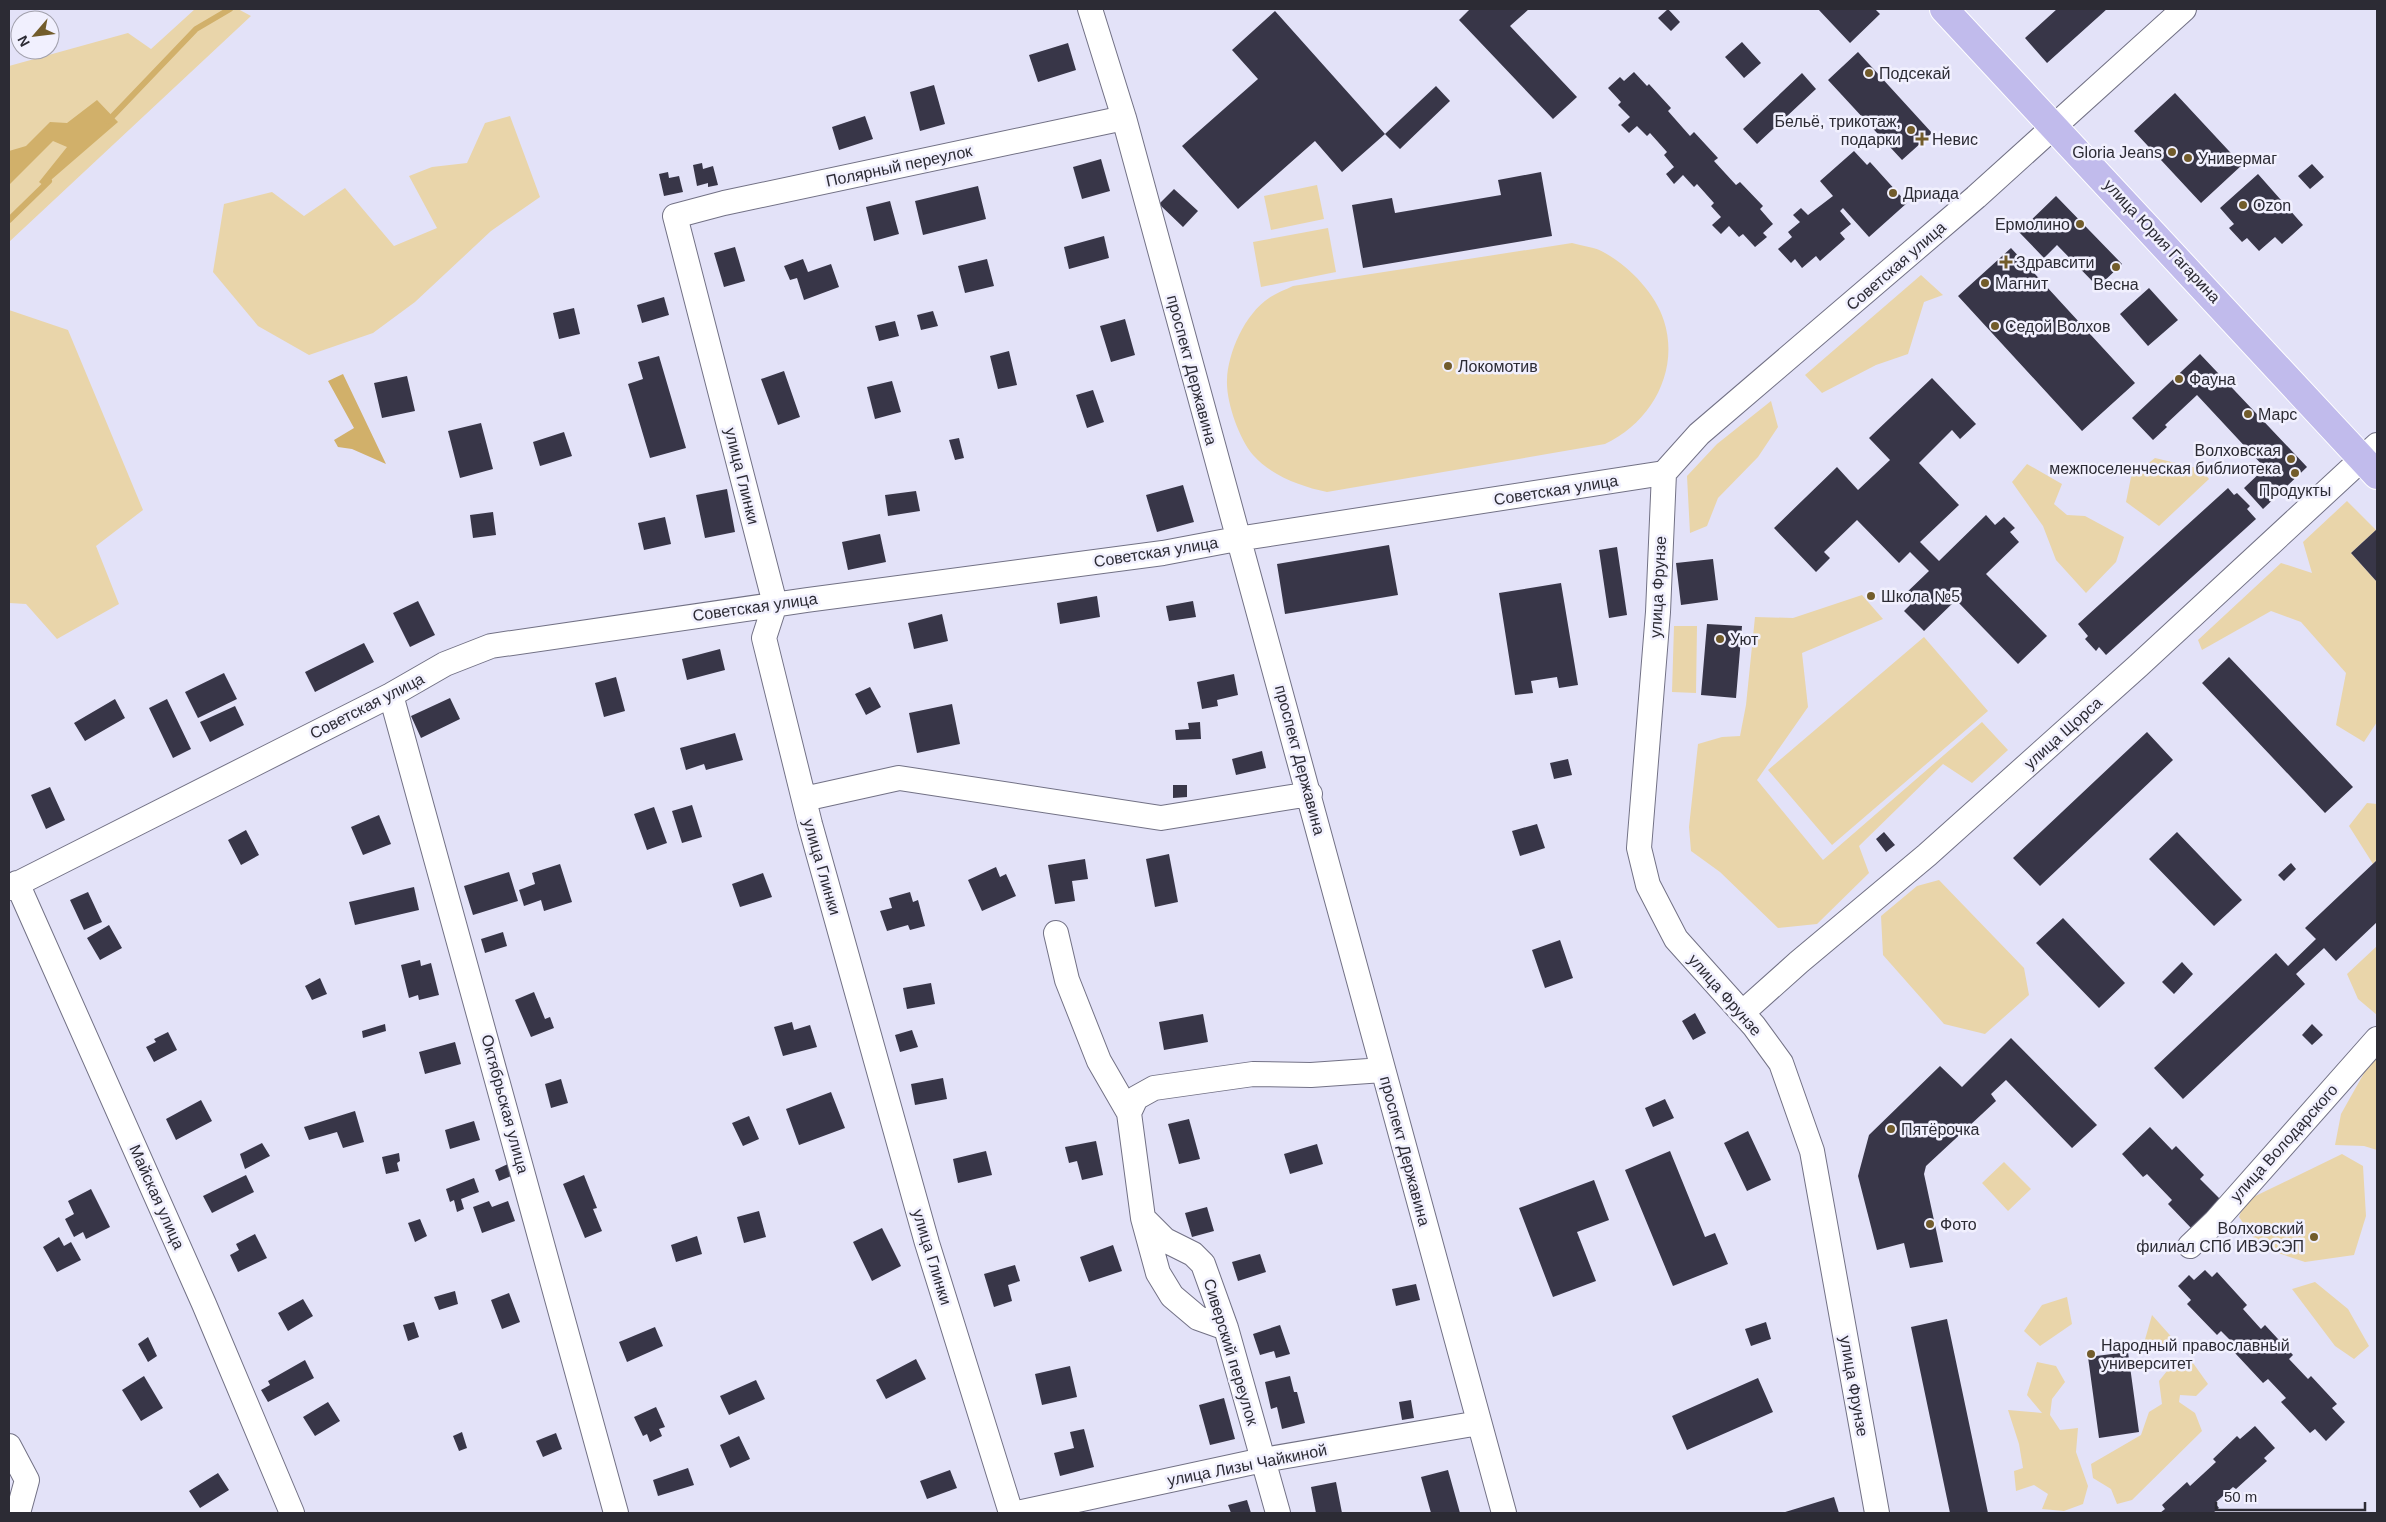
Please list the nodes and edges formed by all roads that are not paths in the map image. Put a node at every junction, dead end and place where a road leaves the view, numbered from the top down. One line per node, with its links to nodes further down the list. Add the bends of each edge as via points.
1 (1090, 9): 4 (street, проспект Державина)
2 (1944, 9): 5 (main road, улица Юрия Гагарина)
3 (2184, 9): 5 (street, Советская улица)
4 (1124, 118): 6 (street, Полярный переулок); 9 (street, проспект Державина)
5 (2055, 127): 7 (main road, улица Юрия Гагарина); 8 (street, Советская улица, via 1699,434)
6 (675, 216): 10 (street, улица Глинки)
7 (2372, 460): 16 (street, улица Щорса, via 1942,842)
8 (1664, 473): 9 (street, Советская улица); 16 (street, улица Фрунзе, via 1657,621 1639,848 1648,885 1676,939)
9 (1237, 539): 10 (street, Советская улица, via 1163,553); 12 (street, проспект Державина)
10 (775, 604): 11 (street, Советская улица, via 492,646 445,664); 13 (street, улица Глинки, via 764,638)
11 (391, 695): 14 (street, Советская улица); 28 (street, Октябрьская улица)
12 (1310, 794): 13 (street, via 1161,818 898,778); 18 (street, проспект Державина)
13 (804, 799): 29 (street, улица Глинки, via 927,1243)
14 (13, 885): 27 (street, Майская улица, via 204,1304)
15 (1056, 933): 19 (street, via 1067,980 1099,1061)
16 (1742, 1013): 33 (street, улица Фрунзе, via 1781,1063 1812,1152)
17 (2377, 1039): 21 (street, улица Володарского)
18 (1383, 1070): 19 (street, via 1310,1075 1253,1074 1154,1088 1136,1098); 23 (street, проспект Державина)
19 (1129, 1113): 20 (street)
20 (1143, 1218): 22 (street, Сиверский переулок, via 1165,1240 1193,1254 1204,1264); 22 (street, via 1158,1273 1172,1296 1198,1318)
21 (2190, 1246)
22 (1226, 1328): 25 (street, Сиверский переулок)
23 (1479, 1423): 25 (street, улица Лизы Чайкиной); 32 (street, проспект Державина)
24 (9, 1446): 26 (street, via 27,1480)
25 (1263, 1460): 30 (street, улица Лизы Чайкиной); 31 (street, Сиверский переулок)
26 (18, 1513)
27 (292, 1513)
28 (616, 1513)
29 (1012, 1513)
30 (1017, 1513)
31 (1278, 1513)
32 (1504, 1513)
33 (1877, 1513)

